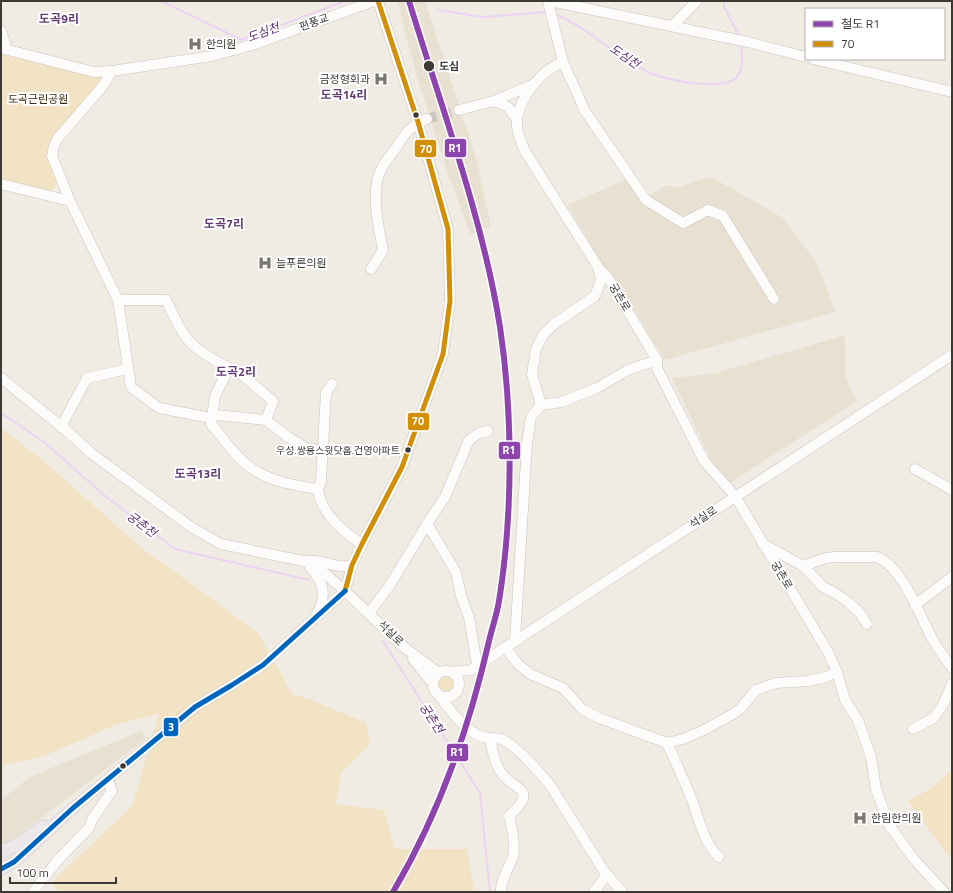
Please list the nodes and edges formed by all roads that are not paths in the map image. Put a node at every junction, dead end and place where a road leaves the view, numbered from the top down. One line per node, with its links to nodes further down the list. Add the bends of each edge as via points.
1 (378, 1): 18 (street)
2 (549, 1): 5 (street); 11 (street)
3 (697, 1): 6 (street)
4 (369, 3): 12 (street, 편풍교, via 255,44 218,54)
5 (592, 6): 6 (street)
6 (672, 26): 9 (street)
7 (1, 31): 8 (street, via 5,43)
8 (3, 48): 12 (street, 편풍교, via 94,72)
9 (805, 57)
10 (817, 60): 14 (street)
11 (562, 62): 13 (street, via 552,66); 24 (street, via 585,110 646,200 682,223 708,210 723,216)
12 (112, 71): 21 (street, via 54,146 52,156)
13 (536, 82): 15 (street); 16 (street)
14 (952, 92)
15 (494, 101): 16 (street, via 508,100); 17 (street); 19 (street, via 508,107)
16 (522, 105): 19 (street)
17 (459, 110)
18 (423, 120): 23 (street, via 403,136 384,164 377,182 376,204 383,250); 44 (street, via 448,229 449,308 443,354 402,467)
19 (517, 120): 22 (street, 궁촌로, via 520,140 525,151)
20 (1, 184): 21 (street)
21 (70, 201): 25 (street)
22 (598, 267): 27 (street, 궁촌로, via 608,278); 32 (street, via 601,280 595,296 554,324 542,335 536,349 532,374)
23 (371, 269)
24 (774, 299)
25 (118, 300): 28 (street, via 166,300 181,331 192,346); 29 (street)
26 (952, 355): 41 (street, 석실로)
27 (658, 360): 32 (street, via 628,370 597,388 562,402); 41 (street, 궁촌로, via 657,368 704,461)
28 (229, 368): 33 (street, via 215,396); 34 (street, via 240,373 273,401)
29 (128, 369): 33 (street, via 131,387 159,408); 35 (street, via 87,378)
30 (1, 378): 35 (street)
31 (332, 384): 37 (street, via 326,393)
32 (541, 405): 54 (street, via 531,417 527,443)
33 (211, 418): 34 (street, via 217,415); 39 (street, via 211,424 255,471 286,482)
34 (266, 420): 37 (street, via 306,448)
35 (61, 427): 45 (street, via 91,453 191,527 221,544)
36 (488, 431): 42 (street, via 479,433 469,440 445,497)
37 (323, 452): 39 (street)
38 (915, 469): 40 (street)
39 (318, 489): 44 (street, via 319,498 327,512)
40 (952, 490)
41 (734, 496): 43 (street, 궁촌로); 54 (street, 석실로)
42 (427, 524): 51 (street, via 390,585); 57 (street, via 456,572 469,617)
43 (762, 543): 47 (street); 60 (street, 궁촌로, via 828,652)
44 (362, 544): 46 (street)
45 (304, 562): 46 (street, via 318,560 344,568); 49 (street, 석실로, via 313,564); 52 (street, via 317,575 323,587 324,597)
46 (352, 565): 49 (street)
47 (803, 566): 50 (street, via 826,558 877,557 888,564); 53 (street, via 823,587 836,592 856,610)
48 (952, 577): 50 (street)
49 (345, 591): 51 (street, 석실로); 52 (street)
50 (915, 605): 58 (street, via 933,641)
51 (369, 613): 56 (street, 석실로)
52 (315, 618): 69 (street, via 263,665 195,706)
53 (867, 624)
54 (515, 640): 55 (street, 석실로)
55 (505, 647): 57 (street, 석실로); 68 (street, via 518,664 530,674 563,688 582,709 599,718)
56 (406, 648): 61 (street, 석실로); 63 (street)
57 (474, 668): 59 (street, 석실로); 64 (street)
58 (952, 668)
59 (452, 672): 61 (street, 석실로); 64 (street, via 458,678)
60 (837, 672): 68 (street, via 808,681 776,683 756,690 733,714 700,732); 81 (street, 궁촌로, via 845,700 858,720 871,757 876,789 888,826)
61 (439, 673): 63 (street, via 436,676)
62 (952, 684): 66 (street, via 934,718)
63 (435, 688): 64 (street, via 444,697); 65 (street, via 454,717)
64 (458, 690): 65 (street, via 455,714)
65 (461, 723): 67 (street, via 478,736)
66 (913, 729)
67 (490, 738): 76 (street, via 502,739 541,774); 78 (street, via 500,771 506,779 519,787 523,800 509,816 513,855)
68 (667, 743): 72 (street, via 708,843)
69 (108, 780): 70 (street); 77 (street, via 112,791 92,818 89,828 53,867)
70 (73, 808): 71 (main road, via 49,821 20,843); 73 (main road)
71 (1, 852)
72 (719, 857)
73 (14, 862): 74 (main road); 75 (main road)
74 (1, 869)
75 (1, 872)
76 (607, 874): 79 (street); 80 (street)
77 (37, 891)
78 (501, 892)
79 (594, 892)
80 (622, 892)
81 (944, 892)

